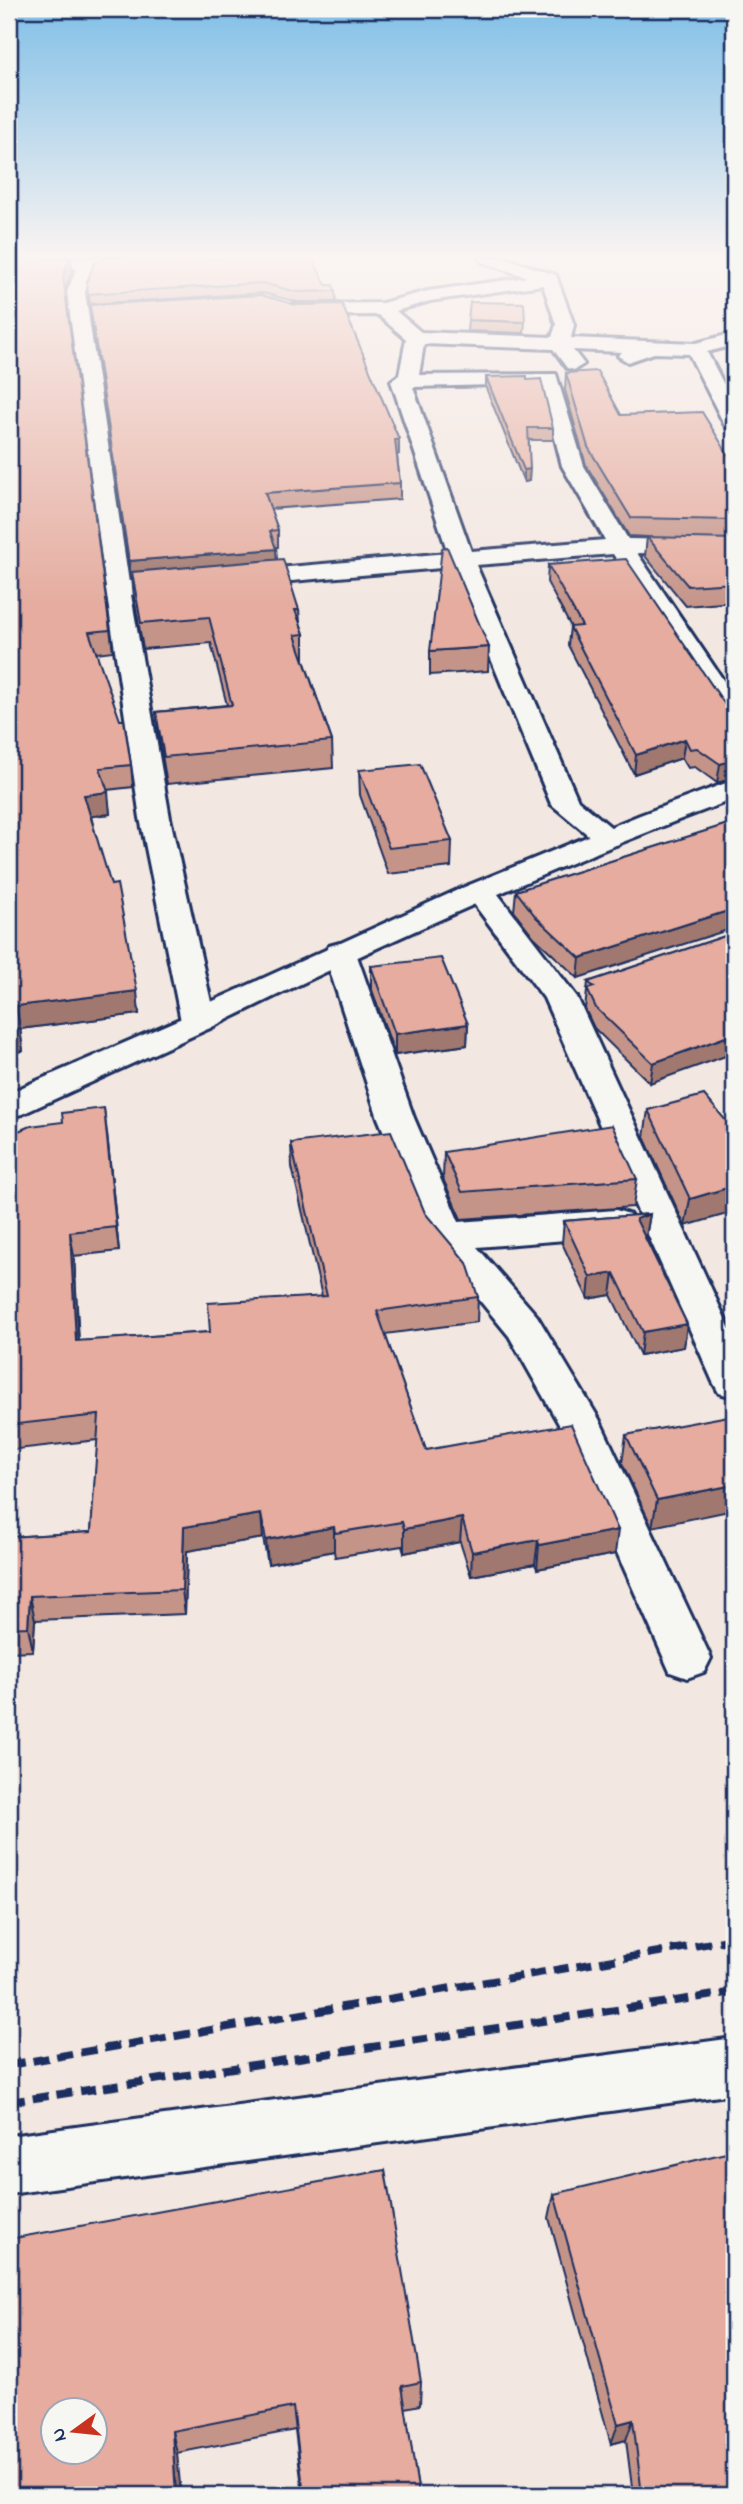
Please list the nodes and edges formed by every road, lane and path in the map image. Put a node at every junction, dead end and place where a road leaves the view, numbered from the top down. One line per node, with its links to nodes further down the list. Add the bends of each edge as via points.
1 (93, 375): 11 (street)
2 (409, 375): 6 (street)
3 (566, 375): 5 (street)
4 (709, 375): 7 (street)
5 (549, 378): 6 (street); 8 (street, via 573,466)
6 (401, 381): 10 (street)
7 (734, 424)
8 (620, 546): 9 (street); 10 (street); 12 (street)
9 (734, 548)
10 (462, 559): 11 (street); 14 (street, via 565,804)
11 (118, 589): 17 (street, via 155,818)
12 (734, 716)
13 (734, 789): 14 (street)
14 (609, 838): 15 (street)
15 (480, 892): 16 (street); 19 (street, via 572,993)
16 (340, 953): 17 (street); 20 (street, via 396,1118)
17 (198, 1021): 18 (street)
18 (9, 1106)
19 (660, 1220): 20 (street); 21 (street)
20 (446, 1236): 22 (street, via 523,1326 584,1430)
21 (734, 1382)
22 (687, 1658)
23 (734, 2066): 24 (street)
24 (9, 2165)

